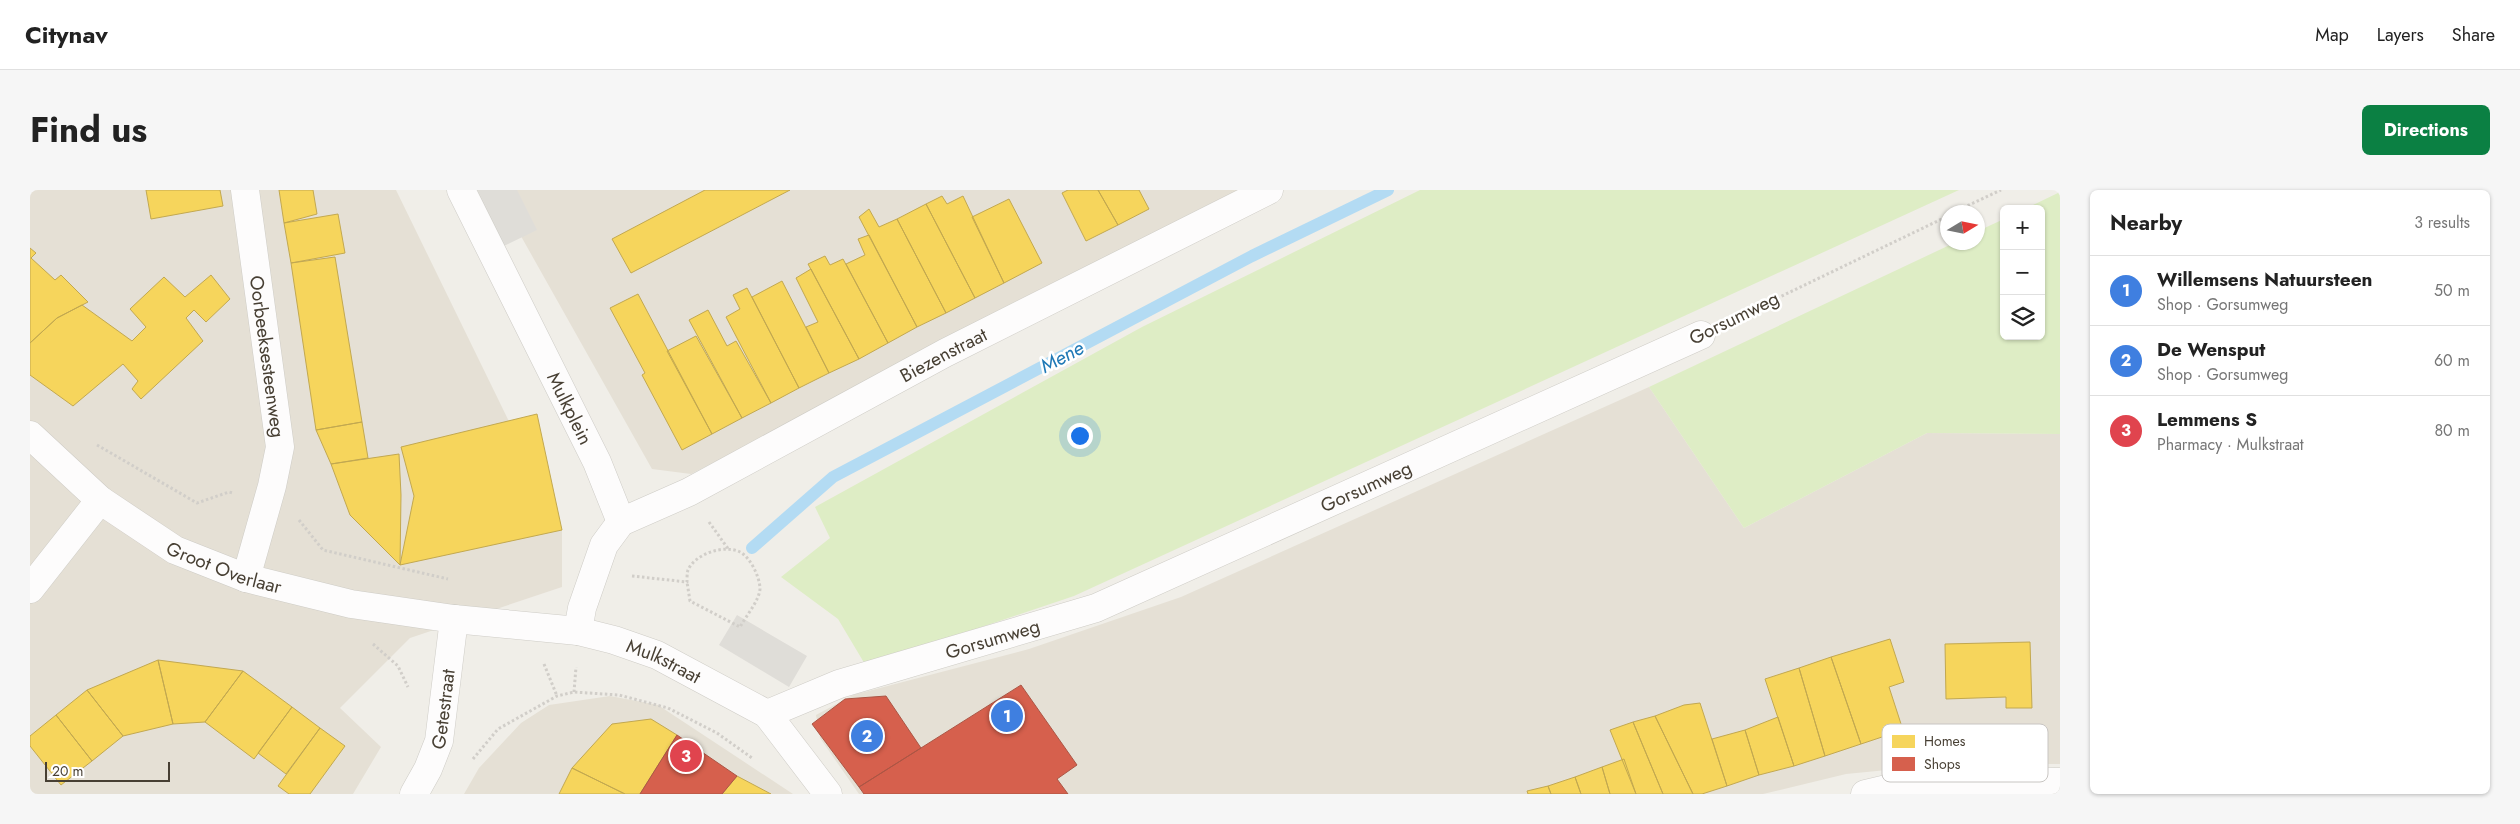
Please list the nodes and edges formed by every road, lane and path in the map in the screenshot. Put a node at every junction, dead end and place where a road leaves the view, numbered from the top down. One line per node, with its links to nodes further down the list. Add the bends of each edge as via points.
1 (245, 190): 11 (street, Oorbeeksesteenweg, via 280,448)
2 (461, 190): 12 (street, Mulkplein, via 598,462)
3 (1269, 190): 12 (street, Biezenstraat, via 945,353 689,492)
4 (2001, 190): 5 (path)
5 (1969, 205)
6 (1940, 220): 7 (path, Gorsumweg)
7 (1701, 335): 22 (street, Gorsumweg, via 1096,608 839,684)
8 (30, 436): 10 (street, Groot Overlaar)
9 (91, 442): 11 (path, via 197,503 229,492)
10 (100, 500): 14 (street, Groot Overlaar, via 175,550); 17 (street)
11 (266, 503): 14 (street, Oorbeeksesteenweg); 15 (path, via 292,511 323,550)
12 (621, 522): 13 (street, via 604,545)
13 (598, 566): 16 (path, via 627,576); 19 (street, via 582,608)
14 (246, 578): 18 (street, Groot Overlaar, via 351,604)
15 (453, 580)
16 (687, 582): 16 (path, via 688,570 700,558 712,552 729,550 740,552 756,571 760,589 740,627 690,601)
17 (30, 589)
18 (454, 619): 19 (street, Mulkstraat); 26 (street, Getestraat, via 439,741)
19 (578, 631): 22 (street, Mulkstraat, via 657,655)
20 (367, 639): 21 (path, via 398,666)
21 (410, 695)
22 (768, 714): 23 (street, Mulkstraat)
23 (802, 760): 24 (path, via 760,763 717,733 668,708 619,695 574,692 557,696 498,728); 27 (street, Mulkstraat)
24 (469, 763)
25 (1971, 782): 28 (street, via 1903,785)
26 (414, 794)
27 (828, 794)
28 (1865, 794)

